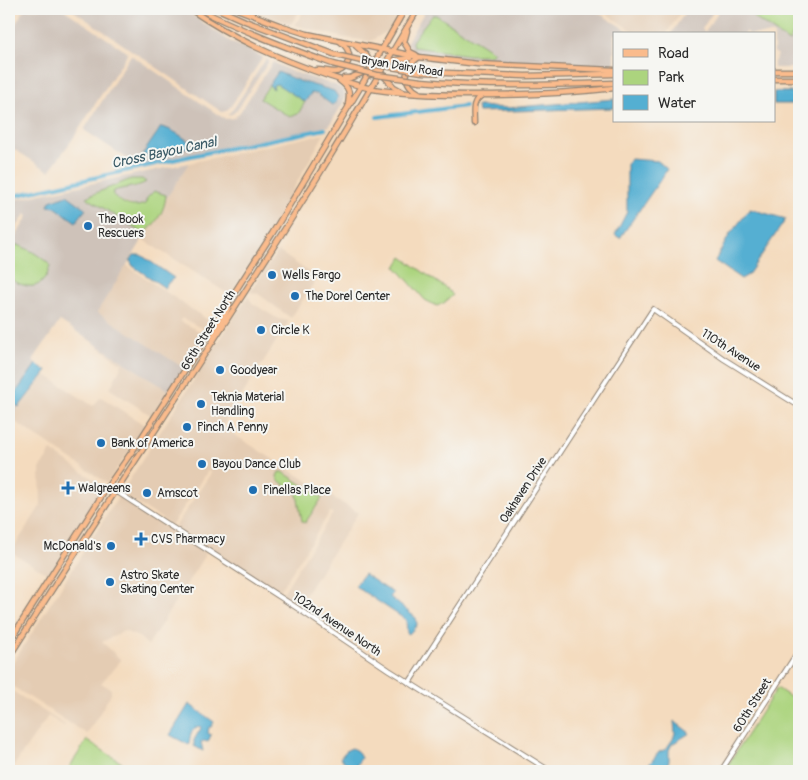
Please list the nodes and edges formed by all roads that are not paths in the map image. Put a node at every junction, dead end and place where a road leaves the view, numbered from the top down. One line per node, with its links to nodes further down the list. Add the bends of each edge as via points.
1 (190, 9): 15 (main road, via 236,38)
2 (199, 9): 24 (main road, Bryan Dairy Road, bridge, via 270,41 333,64 377,75 452,84)
3 (218, 9): 19 (main road, Bryan Dairy Road, bridge, via 336,55 422,72 525,76)
4 (237, 9): 8 (main road, via 279,26)
5 (404, 9): 10 (main road)
6 (418, 9): 7 (main road)
7 (409, 24): 11 (main road); 12 (main road, via 404,42 410,52)
8 (340, 41): 9 (main road); 15 (main road, via 349,53 349,60 341,70)
9 (354, 44): 10 (main road); 16 (main road)
10 (381, 50): 11 (main road); 16 (main road)
11 (392, 52): 12 (main road); 13 (main road)
12 (419, 57): 14 (main road); 20 (main road); 29 (main road, via 410,64 407,81)
13 (389, 58): 14 (main road); 16 (main road)
14 (385, 64): 16 (main road)
15 (306, 68): 21 (main road)
16 (376, 68): 21 (main road, via 350,78); 25 (main road, 66th Street North); 26 (main road, 66th Street North, via 376,79); 28 (main road)
17 (776, 71): 18 (main road)
18 (799, 71)
19 (613, 72)
20 (613, 72)
21 (337, 79): 25 (main road); 31 (main road, via 347,86 350,93)
22 (776, 79): 23 (main road)
23 (799, 79)
24 (613, 83)
25 (361, 86): 26 (main road); 31 (main road, 66th Street North)
26 (371, 88): 28 (main road); 35 (main road, 66th Street North)
27 (613, 88): 30 (main road, via 568,93)
28 (406, 93): 29 (main road)
29 (421, 94): 30 (main road)
30 (482, 95): 32 (main road, via 473,106)
31 (348, 106): 33 (main road, 66th Street North)
32 (474, 123)
33 (229, 302): 35 (main road, via 230,306 213,335); 37 (main road, 66th Street North)
34 (652, 309): 36 (street, 110th Avenue); 42 (street, Oakhaven Drive)
35 (213, 342): 38 (main road, 66th Street North)
36 (799, 406)
37 (108, 486): 38 (street, 102nd Avenue North); 39 (main road, 66th Street North)
38 (114, 491): 41 (main road, 66th Street North); 42 (street, 102nd Avenue North)
39 (9, 642)
40 (799, 650): 44 (street, 60th Street)
41 (9, 657)
42 (409, 683): 43 (street, 102nd Avenue North)
43 (550, 771)
44 (721, 771)

